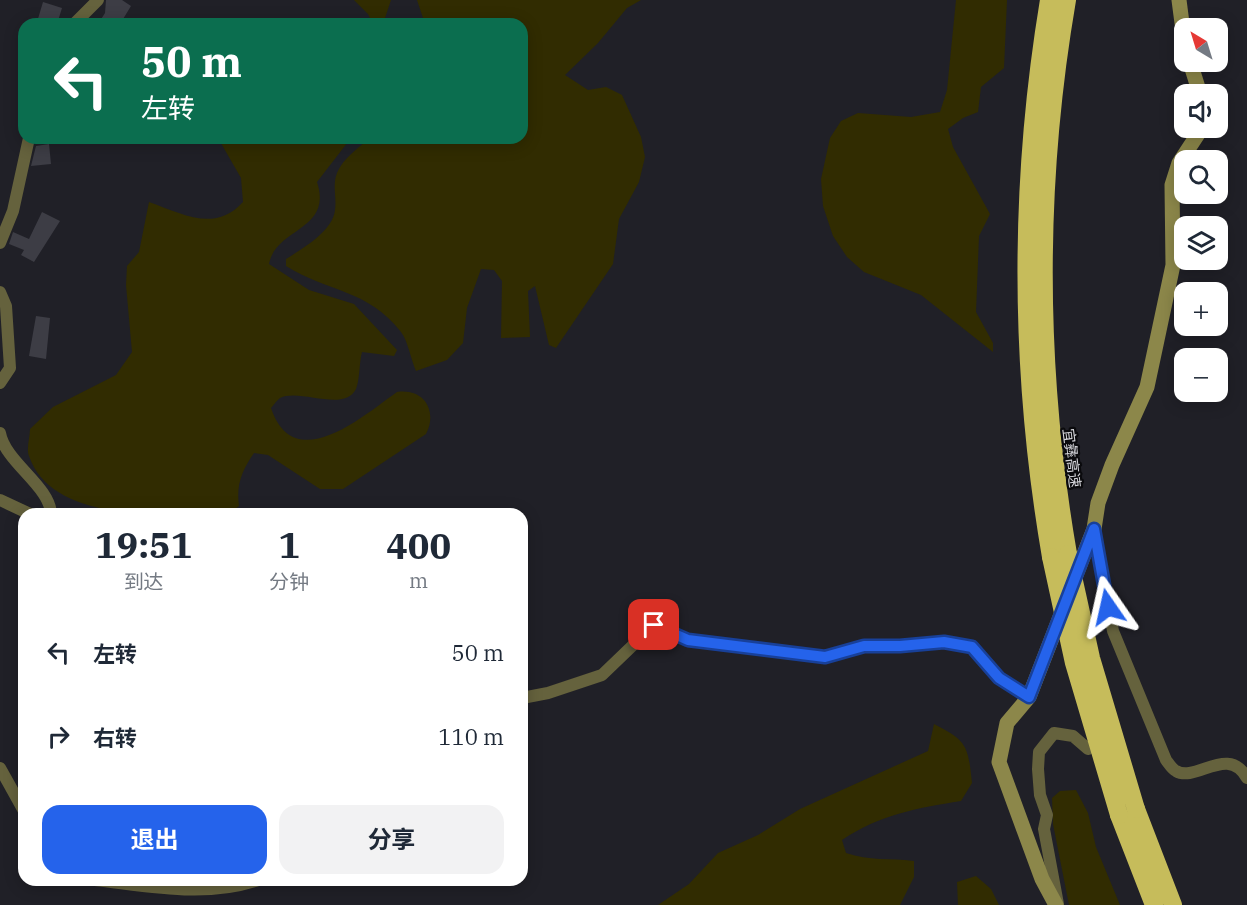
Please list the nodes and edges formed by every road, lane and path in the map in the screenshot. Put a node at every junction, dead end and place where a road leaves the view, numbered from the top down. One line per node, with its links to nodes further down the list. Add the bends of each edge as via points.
1 (98, 0): 5 (street)
2 (1049, 0): 18 (highway, 宜彝高速, via 1034,119 1026,285 1029,396)
3 (1066, 0): 18 (highway, 宜彝高速, via 1051,120 1043,285 1046,395)
4 (1179, 0): 6 (main road)
5 (80, 18)
6 (1181, 18)
7 (1195, 138): 17 (main road, via 1179,163 1172,185 1173,264 1147,387 1112,465 1098,503)
8 (28, 144): 9 (street, via 13,211)
9 (0, 243)
10 (0, 292): 11 (street, via 6,306)
11 (3, 340): 12 (street, via 10,368)
12 (0, 383)
13 (0, 433): 16 (street, via 2,445 28,474)
14 (0, 500): 15 (street)
15 (18, 508)
16 (50, 508)
17 (1094, 529): 20 (main road); 23 (street, via 1113,631 1166,760 1182,773 1218,764 1231,765)
18 (1059, 556): 25 (highway, 宜彝高速, bridge, via 1091,658)
19 (528, 697): 20 (street, via 602,675 654,625 688,640 825,657 864,646 944,642 972,647 999,678)
20 (1029, 697): 28 (main road, via 1007,723 999,762 1042,879)
21 (1088, 749): 28 (street, via 1074,736 1054,733 1039,752 1040,795 1047,815 1044,828)
22 (0, 768): 24 (street)
23 (1247, 778)
24 (18, 800)
25 (1127, 812): 29 (highway, 宜彝高速); 30 (highway, 宜彝高速)
26 (156, 886): 27 (street, via 206,891)
27 (242, 886)
28 (1057, 905)
29 (1154, 905)
30 (1173, 905)

